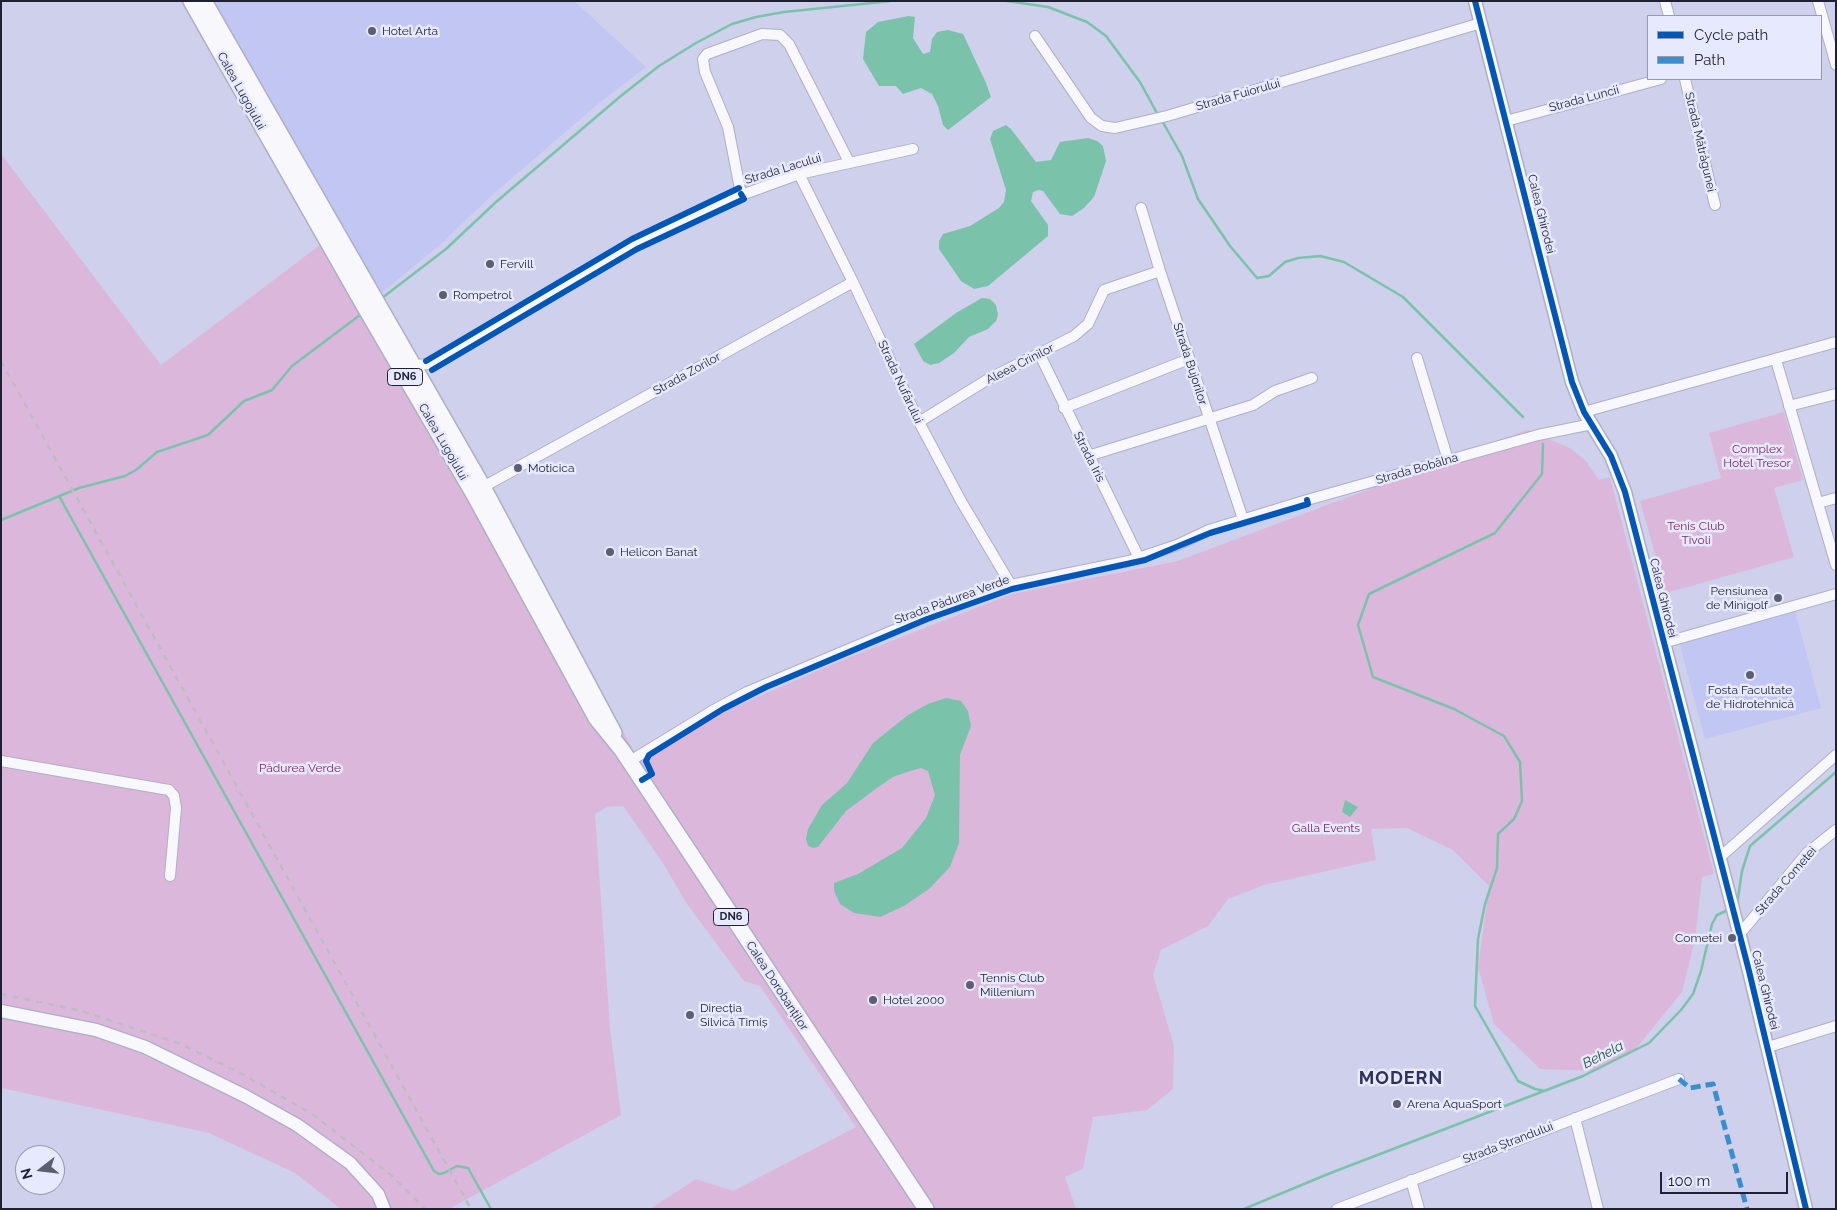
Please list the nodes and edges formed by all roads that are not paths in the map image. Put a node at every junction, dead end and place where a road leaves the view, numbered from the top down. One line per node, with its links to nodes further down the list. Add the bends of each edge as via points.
1 (191, 1): 51 (main road, Calea Lugojului / DN6, via 473,493 596,718)
2 (204, 1): 28 (main road, Calea Lugojului / DN6)
3 (1475, 1): 8 (street, Calea Ghirodei)
4 (1665, 1): 6 (street)
5 (1818, 1): 7 (street)
6 (1669, 15)
7 (1821, 15)
8 (1481, 24): 10 (street, Strada Fuiorului, via 1167,116 1115,128 1096,123); 14 (street, Calea Ghirodei)
9 (1824, 33): 11 (street)
10 (1035, 36)
11 (1836, 65)
12 (1657, 80): 14 (street, Strada Luncii)
13 (1685, 80): 19 (street, Strada Mătrăgunei)
14 (1506, 120): 35 (street, Calea Ghirodei, via 1572,382)
15 (913, 149): 16 (street, Strada Lacului)
16 (849, 162): 17 (street, Strada Lacului); 18 (street, via 789,44 780,35 762,34 707,54 703,59 705,72 728,127)
17 (799, 174): 18 (street, Strada Lacului); 22 (street, Strada Nufărului)
18 (742, 194): 29 (street, Strada Lacului, via 634,244)
19 (1715, 205)
20 (1141, 208): 21 (street, Strada Bujorilor)
21 (1160, 271): 24 (street, Aleea Crinilor, via 1104,290 1086,326); 26 (street, Strada Bujorilor)
22 (853, 282): 37 (street, Strada Nufărului); 41 (street, Strada Zorilor)
23 (1836, 342): 27 (street)
24 (1040, 355): 34 (street, Strada Iris); 37 (street, Aleea Crinilor, via 984,382)
25 (1417, 358): 40 (street)
26 (1189, 359): 34 (street); 36 (street, Strada Bujorilor)
27 (1776, 360): 33 (street); 35 (street)
28 (413, 364): 29 (street); 31 (main road, Calea Lugojului / DN6)
29 (431, 364): 31 (street)
30 (1312, 378): 36 (street, via 1275,391 1253,405)
31 (424, 383): 41 (main road, Calea Lugojului / DN6)
32 (1836, 394): 33 (street)
33 (1789, 406): 43 (street)
34 (1064, 408): 39 (street, Strada Iris)
35 (1584, 412): 38 (street, Calea Ghirodei)
36 (1208, 419): 39 (street); 44 (street, Strada Bujorilor)
37 (919, 422): 47 (street, Strada Nufărului)
38 (1592, 424): 40 (street, Strada Bobâlna); 49 (street, Calea Ghirodei, via 1611,456 1625,492)
39 (1088, 456): 45 (street, Strada Iris)
40 (1448, 460): 44 (street, Strada Bobâlna)
41 (483, 487): 51 (main road, Calea Lugojului / DN6, via 606,713)
42 (1836, 498): 43 (street)
43 (1818, 503): 46 (street)
44 (1243, 519): 45 (street, Strada Pădurea Verde)
45 (1139, 558): 47 (street, Strada Pădurea Verde)
46 (1836, 565)
47 (1011, 585): 51 (street, Strada Pădurea Verde, via 925,616 764,684)
48 (1836, 594): 49 (street)
49 (1663, 643): 54 (street, Calea Ghirodei)
50 (1836, 755): 54 (street)
51 (626, 756): 64 (main road, Calea Dorobanților / DN6)
52 (1, 760): 55 (street, via 169,790 176,808)
53 (1836, 830): 56 (street, Strada Cometei, via 1808,853)
54 (1719, 858): 56 (street, Calea Ghirodei)
55 (170, 876)
56 (1739, 935): 59 (street, Calea Ghirodei)
57 (1, 1011): 63 (street, via 96,1030 137,1044 245,1096 297,1125 350,1163 378,1194)
58 (1836, 1026): 59 (street)
59 (1768, 1047): 68 (street, Calea Ghirodei)
60 (1679, 1079): 61 (street, Strada Ștrandului)
61 (1574, 1118): 62 (street, Strada Ștrandului); 67 (street)
62 (1411, 1180): 65 (street, Strada Ștrandului); 66 (street)
63 (384, 1209)
64 (926, 1209)
65 (1337, 1209)
66 (1419, 1209)
67 (1598, 1209)
68 (1806, 1209)

